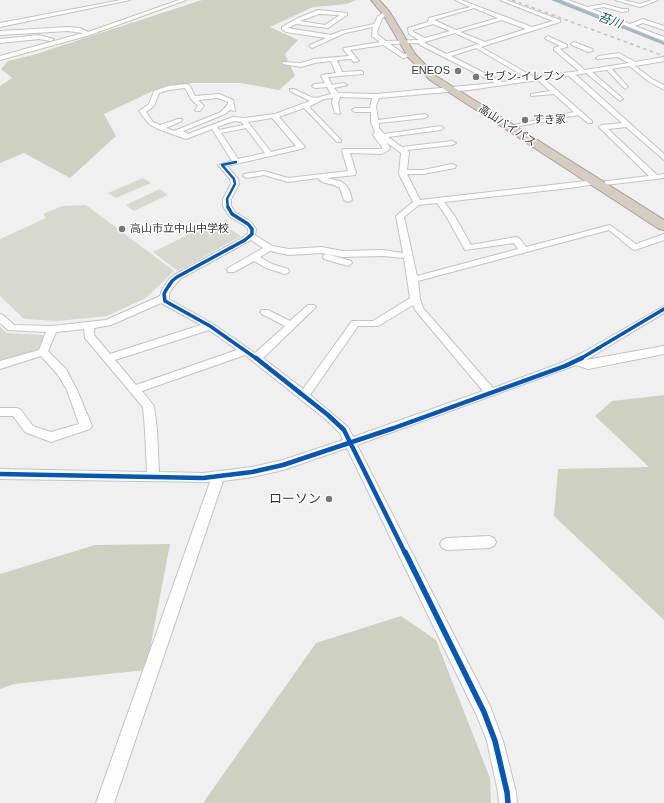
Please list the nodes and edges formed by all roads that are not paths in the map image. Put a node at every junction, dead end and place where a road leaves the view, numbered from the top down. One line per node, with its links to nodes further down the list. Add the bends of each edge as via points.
1 (128, 0): 21 (street)
2 (184, 0): 29 (street)
3 (375, 0): 17 (highway, 高山バイパス)
4 (383, 0): 38 (highway, 高山バイパス, via 393,13)
5 (459, 0): 13 (street)
6 (502, 0): 25 (street, via 558,21)
7 (574, 0): 10 (street)
8 (617, 0): 12 (street)
9 (657, 0): 11 (street); 12 (street)
10 (566, 1): 14 (street)
11 (664, 2)
12 (640, 6): 15 (street)
13 (474, 7): 18 (street); 19 (street)
14 (587, 9): 16 (street, via 604,4 622,11); 23 (street)
15 (650, 9)
16 (626, 10)
17 (386, 13): 22 (street, via 380,17); 38 (highway, 高山バイパス)
18 (502, 18): 25 (street); 27 (street)
19 (431, 21): 27 (street); 36 (street, via 410,29 411,33)
20 (295, 22): 20 (street, via 318,12 345,14 326,26); 30 (street, via 284,29)
21 (0, 25)
22 (376, 25): 31 (street, via 367,25); 39 (street, via 374,33)
23 (630, 26): 24 (street, via 643,21); 35 (street)
24 (664, 28)
25 (531, 29): 40 (street)
26 (80, 30): 28 (street); 29 (street); 33 (street)
27 (456, 31): 36 (street); 40 (street)
28 (0, 33)
29 (88, 34): 48 (street)
30 (314, 35): 31 (street); 34 (street)
31 (331, 37): 41 (street)
32 (548, 38): 43 (street)
33 (51, 39): 37 (street, via 39,37); 45 (street)
34 (307, 39)
35 (664, 39)
36 (423, 40): 38 (street); 47 (street, via 422,44)
37 (0, 41)
38 (405, 41): 39 (street); 46 (highway, 高山バイパス); 67 (highway, 高山バイパス, via 424,63)
39 (383, 43): 46 (street, via 403,56); 50 (street, via 346,49 354,59)
40 (484, 44): 42 (street)
41 (312, 46)
42 (476, 46): 47 (street); 59 (street)
43 (565, 46): 44 (street, via 576,43); 56 (street, via 556,49)
44 (590, 51)
45 (0, 52)
46 (411, 55): 67 (highway, 高山バイパス, via 429,74)
47 (445, 56): 60 (street)
48 (0, 58)
49 (599, 58): 53 (street, via 619,55)
50 (333, 59): 52 (street, via 301,65); 57 (street)
51 (664, 59): 53 (street)
52 (285, 63)
53 (633, 64): 54 (street); 65 (street, via 654,83)
54 (608, 68): 56 (street); 64 (street)
55 (361, 72): 57 (street)
56 (586, 72): 58 (street); 73 (street)
57 (340, 74): 63 (street, via 324,76)
58 (571, 74): 59 (street); 89 (street)
59 (537, 79): 60 (street); 68 (street)
60 (502, 84): 67 (street)
61 (344, 85): 63 (street)
62 (315, 86): 63 (street)
63 (329, 86): 69 (street)
64 (625, 87)
65 (664, 88)
66 (292, 90): 74 (street)
67 (454, 90): 71 (street); 90 (highway, 高山バイパス); 108 (highway, 高山バイパス)
68 (556, 92): 70 (street); 81 (street)
69 (336, 95): 71 (street, via 362,93); 74 (street); 80 (street)
70 (533, 95)
71 (376, 96): 79 (street)
72 (193, 98): 75 (street, via 218,96 231,101); 77 (street, via 201,106); 91 (street, via 187,86 165,88 154,93 152,105 142,112 151,124)
73 (620, 99)
74 (315, 100): 76 (street)
75 (232, 104): 84 (street); 94 (street, via 223,113 177,131)
76 (307, 105): 82 (street); 96 (street)
77 (198, 110)
78 (355, 110): 79 (street)
79 (373, 110): 86 (street)
80 (338, 113)
81 (579, 113): 87 (street); 90 (street)
82 (276, 116): 88 (street); 99 (street, via 275,118 301,147)
83 (425, 116): 86 (street)
84 (233, 119): 88 (street); 93 (street)
85 (180, 120): 91 (street)
86 (374, 122): 95 (street)
87 (590, 122)
88 (246, 123): 93 (street); 99 (street)
89 (628, 125): 100 (street); 107 (street, via 602,128)
90 (516, 126): 109 (highway, 高山バイパス)
91 (160, 128): 94 (street, via 186,137)
92 (441, 128): 95 (street)
93 (215, 129): 94 (street); 101 (street)
94 (189, 135)
95 (380, 135): 98 (street); 105 (street, via 376,135 386,150 346,151 352,173)
96 (339, 141)
97 (452, 143): 98 (street)
98 (401, 149): 103 (street, via 405,152)
99 (269, 154): 101 (street)
100 (664, 158)
101 (236, 162): 115 (street, via 222,165 235,184 226,206 232,214 250,227 253,232)
102 (452, 166): 103 (street, via 423,172)
103 (403, 172): 112 (street)
104 (247, 176): 105 (street, via 264,173 288,180)
105 (320, 176): 110 (street, via 343,187)
106 (664, 176): 107 (street)
107 (655, 177): 109 (street)
108 (595, 182): 111 (street); 114 (highway, 高山バイパス)
109 (608, 183): 113 (highway, 高山バイパス)
110 (348, 200)
111 (439, 200): 112 (street); 118 (street, via 468,248 516,240)
112 (418, 203): 120 (street, via 400,216)
113 (664, 219)
114 (664, 226)
115 (251, 236): 117 (street); 126 (street, via 177,277 166,290)
116 (664, 236): 118 (street, via 635,247 610,227)
117 (268, 248): 119 (street); 121 (street)
118 (524, 251): 125 (street)
119 (289, 252): 120 (street, via 322,250 342,254 383,253); 122 (street, via 323,256)
120 (409, 256): 125 (street)
121 (254, 257): 123 (street); 124 (street)
122 (348, 263)
123 (231, 270)
124 (285, 271)
125 (413, 279): 127 (street)
126 (164, 298): 133 (street, via 108,323); 134 (street, via 167,303)
127 (415, 299): 144 (street, via 419,309); 145 (street, via 375,324 355,323)
128 (311, 307): 132 (street)
129 (664, 309): 141 (street)
130 (265, 312): 132 (street)
131 (0, 317): 135 (street, via 12,328)
132 (291, 325): 140 (street)
133 (89, 326): 135 (street); 139 (street, via 89,336)
134 (210, 326): 137 (street); 139 (street)
135 (52, 329): 138 (street)
136 (664, 350): 141 (street, via 588,365)
137 (246, 351): 140 (street); 143 (street)
138 (43, 352): 142 (street); 146 (street, via 62,372 86,426 51,437 29,429 16,412)
139 (108, 358): 143 (street)
140 (256, 358): 145 (street)
141 (576, 361): 144 (street)
142 (0, 365)
143 (134, 390): 149 (street, via 148,406 152,430)
144 (490, 392): 147 (street)
145 (304, 396): 147 (street, via 344,430)
146 (0, 412)
147 (350, 443): 150 (street, via 283,465); 154 (street, via 484,712 496,741)
148 (0, 474): 149 (street)
149 (153, 477): 150 (street)
150 (218, 477): 153 (street)
151 (489, 542): 152 (street)
152 (447, 544)
153 (106, 803)
154 (508, 803)

